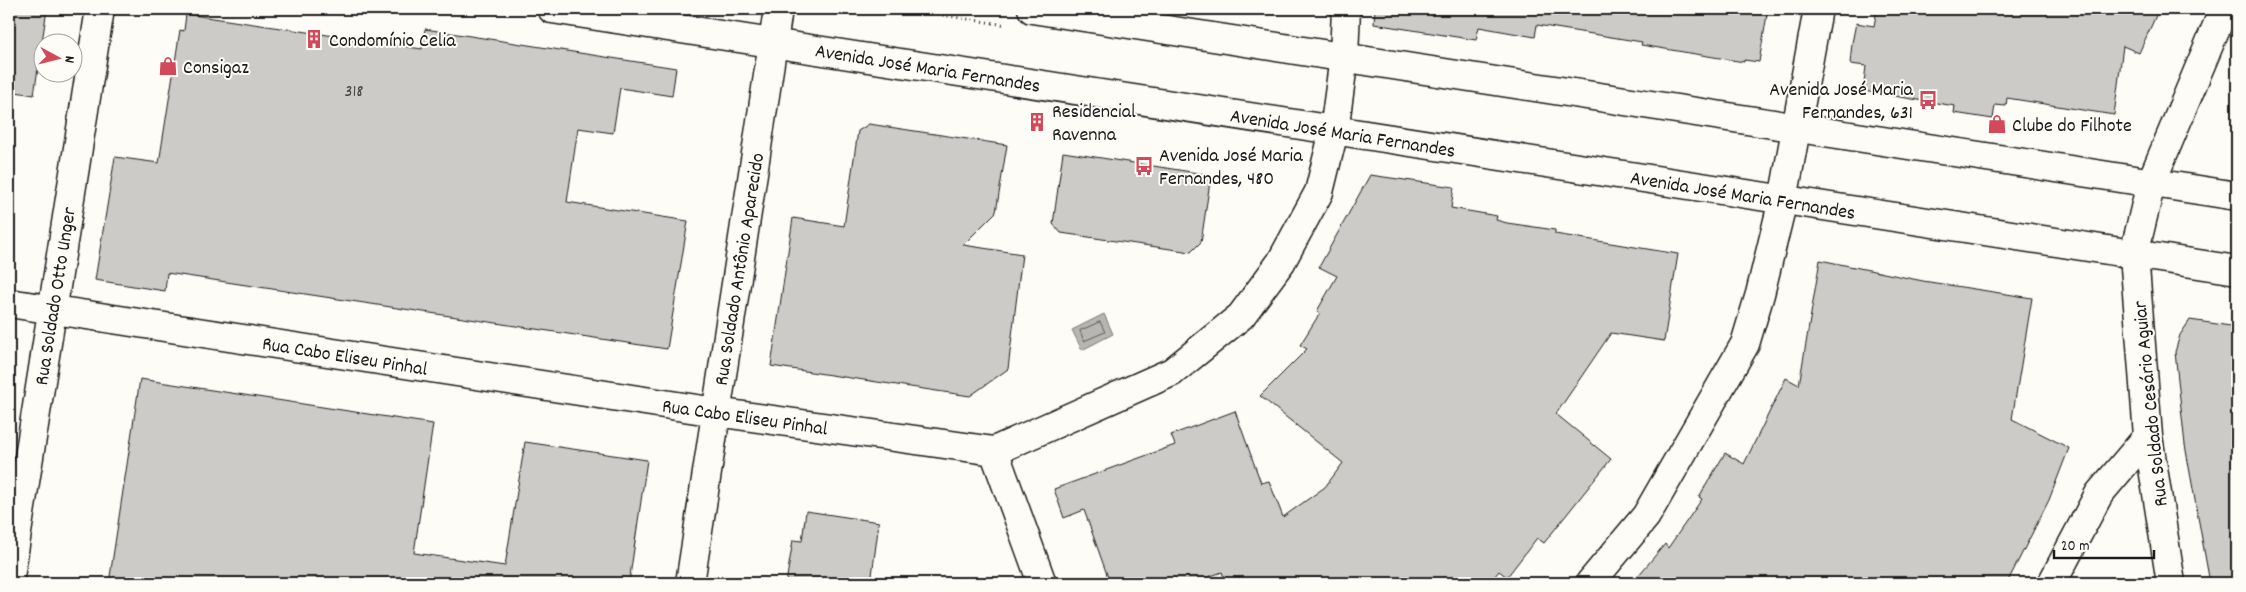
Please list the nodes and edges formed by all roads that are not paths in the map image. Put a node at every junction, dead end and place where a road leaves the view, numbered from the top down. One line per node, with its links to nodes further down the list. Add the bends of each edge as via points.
1 (100, 9): 18 (street, Rua Soldado Otto Unger)
2 (552, 9): 8 (street, Avenida José Maria Fernandes)
3 (778, 9): 8 (street, Rua Soldado Antônio Aparecido)
4 (1032, 9): 9 (street)
5 (1346, 9): 9 (street)
6 (1818, 9): 10 (street)
7 (2224, 9): 12 (street)
8 (773, 43): 11 (street, Avenida José Maria Fernandes); 19 (street, Rua Soldado Antônio Aparecido)
9 (1344, 57): 10 (street); 11 (street)
10 (1797, 127): 12 (street); 14 (street)
11 (1334, 130): 14 (street, Avenida José Maria Fernandes); 21 (street, via 1319,192 1281,262 1240,316 1172,372)
12 (2151, 183): 13 (street); 15 (street)
13 (2237, 196)
14 (1783, 200): 15 (street, Avenida José Maria Fernandes); 25 (street, via 1745,344 1646,516)
15 (2134, 254): 16 (street, Avenida José Maria Fernandes); 20 (street, Rua Soldado Cesário Aguiar)
16 (2237, 270)
17 (9, 303): 18 (street, Rua Cabo Eliseu Pinhal)
18 (52, 310): 19 (street, Rua Cabo Eliseu Pinhal); 22 (street, Rua Soldado Otto Unger)
19 (716, 412): 21 (street, Rua Cabo Eliseu Pinhal); 23 (street, Rua Soldado Antônio Aparecido)
20 (2148, 436): 26 (street, via 2099,494); 27 (street, Rua Soldado Cesário Aguiar)
21 (994, 451): 24 (street)
22 (9, 583)
23 (690, 583)
24 (1042, 583)
25 (1590, 583)
26 (2052, 583)
27 (2171, 583)

